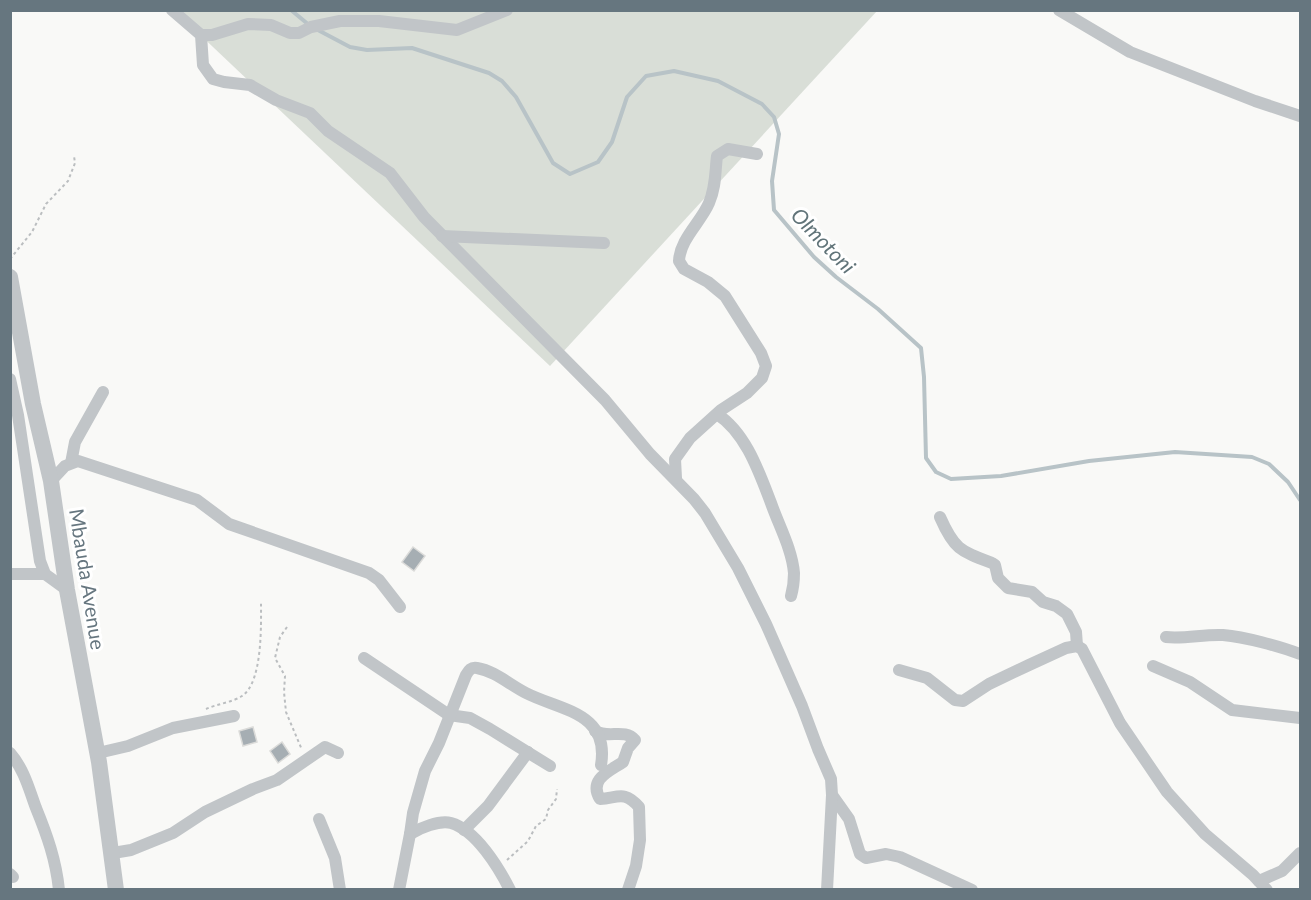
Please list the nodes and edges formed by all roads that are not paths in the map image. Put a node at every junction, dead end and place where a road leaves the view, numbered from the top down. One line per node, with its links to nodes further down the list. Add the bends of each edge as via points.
1 (172, 10): 4 (street)
2 (507, 10): 4 (street, via 457,30 340,21 299,33 248,24)
3 (1059, 10): 5 (street, via 1130,52)
4 (201, 35): 7 (street, via 203,65 213,79 250,85 310,113 328,131 390,173)
5 (1300, 116)
6 (757, 154): 12 (street, via 728,149 717,156 712,195 679,256 684,269 725,296 765,361 765,372 755,387)
7 (442, 236): 8 (street); 14 (street, via 605,400 650,454)
8 (604, 243)
9 (10, 277): 15 (street, Mbauda Avenue)
10 (10, 379): 18 (street, via 37,547)
11 (103, 392): 13 (street, via 75,441)
12 (717, 414): 14 (street, via 677,454); 20 (street, via 731,426 763,480 790,556 794,574)
13 (71, 463): 15 (street); 21 (street, via 100,467 197,500 229,524 369,573 380,580)
14 (676, 478): 38 (street, via 705,513 766,624 831,779)
15 (51, 481): 19 (street, Mbauda Avenue)
16 (940, 517): 23 (street, via 959,549 995,565 998,578 1008,588 1032,592 1067,614 1076,632)
17 (10, 574): 18 (street)
18 (45, 574): 19 (street)
19 (67, 590): 34 (street, Mbauda Avenue)
20 (791, 596)
21 (400, 607)
22 (1166, 637): 24 (street, via 1236,637)
23 (1077, 646): 27 (street, via 989,684 963,701 955,700 927,678); 44 (street, via 1120,723 1167,792 1206,834)
24 (1300, 654)
25 (364, 658): 28 (street)
26 (1153, 666): 30 (street, via 1190,682 1232,710)
27 (899, 670)
28 (449, 715): 31 (street, via 466,675 476,668 575,712); 32 (street, via 470,718); 41 (street, via 425,771)
29 (234, 716): 34 (street, via 173,728)
30 (1300, 718)
31 (595, 731): 36 (street, via 602,753); 50 (street, via 605,735 627,734 635,740 623,762 599,779 597,790 600,799 623,795 641,813 636,866)
32 (528, 752): 37 (street); 40 (street, via 488,806)
33 (10, 753): 45 (street, via 20,766 47,835)
34 (98, 753): 42 (street, Mbauda Avenue)
35 (338, 753): 42 (street, via 325,747 278,780 205,812 173,833)
36 (601, 765)
37 (550, 766)
38 (832, 795): 51 (street); 52 (street, via 849,819 860,854 866,858 886,854 900,857)
39 (319, 819): 47 (street, via 335,858)
40 (464, 830): 41 (street, via 448,823 423,827); 49 (street, via 484,849)
41 (410, 834): 48 (street)
42 (113, 853): 46 (street, Mbauda Avenue)
43 (1300, 853): 44 (street)
44 (1263, 885)
45 (59, 890)
46 (116, 890)
47 (340, 890)
48 (399, 890)
49 (510, 890)
50 (628, 890)
51 (827, 890)
52 (972, 890)

